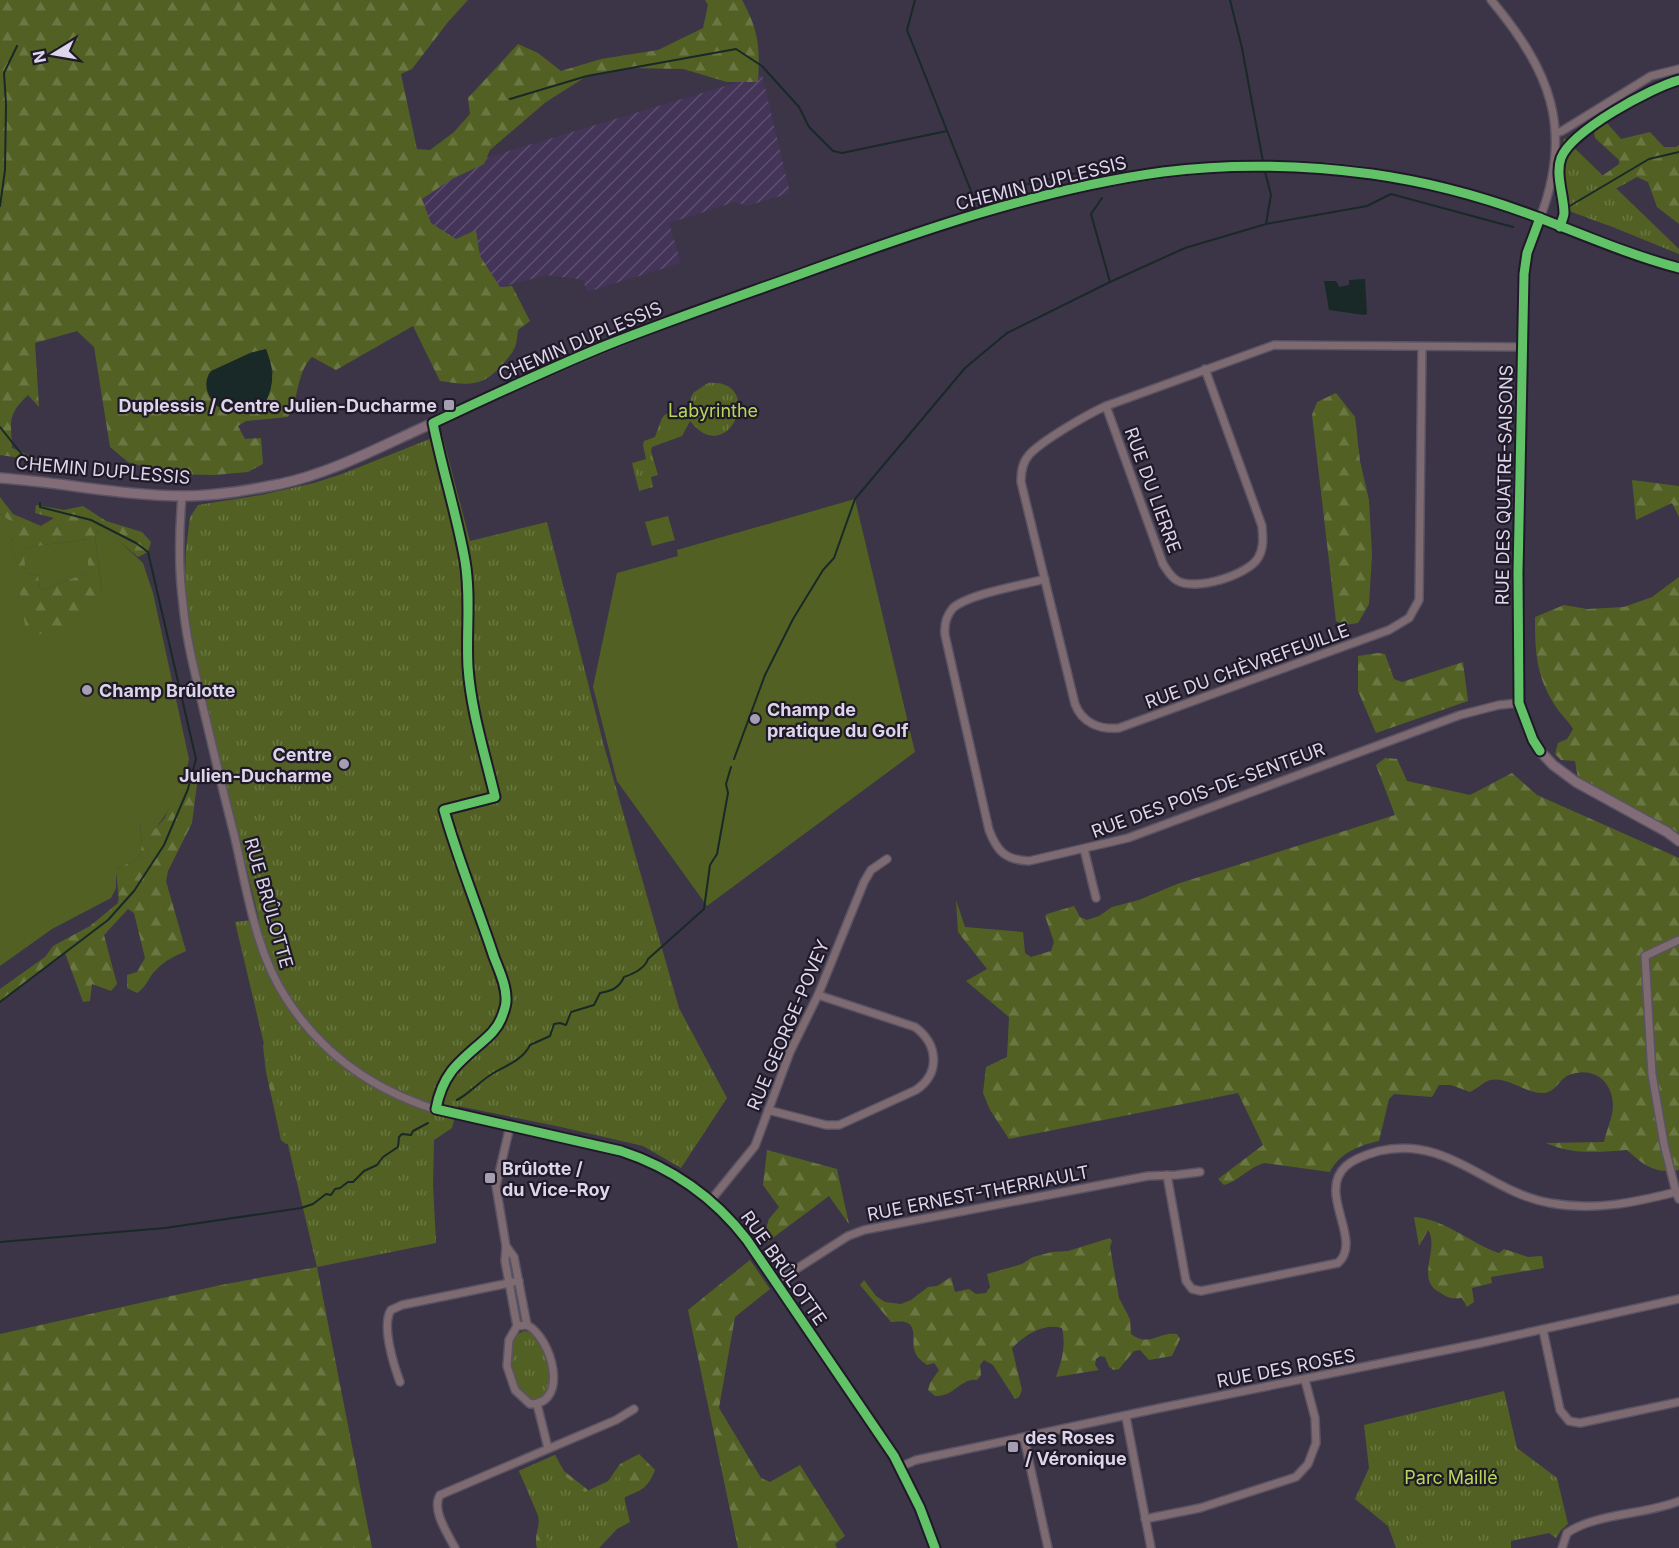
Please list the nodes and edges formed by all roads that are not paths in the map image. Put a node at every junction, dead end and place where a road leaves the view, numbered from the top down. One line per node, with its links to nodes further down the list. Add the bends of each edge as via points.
1 (1491, 0): 3 (street, via 1532,54 1546,88)
2 (1679, 69): 3 (street, via 1651,76)
3 (1556, 133): 4 (street, via 1553,174)
4 (1540, 218): 5 (street, CHEMIN DUPLESSIS); 7 (street, RUE DES QUATRE-SAISONS, via 1525,263); 11 (street, CHEMIN DUPLESSIS, via 1434,186 1311,168 1197,169 1082,187 955,221 654,326 317,474 251,489)
5 (1679, 268)
6 (1422, 347): 7 (street); 8 (street, via 1283,344); 12 (street, RUE DU CHÈVREFEUILLE, via 1419,600 1409,618 1400,624 1158,715 1119,728 1104,728 1087,722 1077,710)
7 (1524, 347): 13 (street, RUE DES QUATRE-SAISONS)
8 (1205, 369): 9 (street); 9 (street, RUE DU LIERRE, via 1262,526 1263,548 1259,556 1237,573 1194,585 1176,580 1169,573)
9 (1106, 406): 12 (street, RUE DU CHÈVREFEUILLE, via 1034,449 1023,464 1021,482)
10 (0, 477): 11 (street, CHEMIN DUPLESSIS)
11 (182, 496): 21 (street, RUE BRÛLOTTE, via 180,577 188,644 258,932 277,983 311,1032 365,1078 422,1106)
12 (1045, 579): 15 (street, RUE DES POIS-DE-SENTEUR, via 964,600 949,614 944,624 945,635 996,847 1018,861)
13 (1519, 703): 14 (street, RUE DES QUATRE-SAISONS, via 1533,740 1553,765); 15 (street, RUE DES POIS-DE-SENTEUR, via 1460,715 1128,838)
14 (1679, 841)
15 (1084, 849): 17 (street)
16 (887, 859): 19 (street, RUE GEORGE-POVEY, via 871,870 864,882)
17 (1096, 898)
18 (1679, 940): 24 (street, via 1645,956 1653,1074)
19 (818, 995): 20 (street, RUE GEORGE-POVEY, via 798,1033); 20 (street, via 915,1028 927,1039 933,1054 930,1076 916,1090 839,1125)
20 (768, 1110): 25 (street, RUE GEORGE-POVEY, via 751,1152)
21 (510, 1126): 25 (street, RUE BRÛLOTTE, via 642,1158); 26 (street, via 496,1186)
22 (1200, 1172): 23 (street, RUE ERNEST-THERRIAULT)
23 (1167, 1175): 24 (street, via 1186,1281 1192,1289 1201,1291 1342,1260 1346,1241 1335,1195 1339,1176 1349,1163 1382,1151 1410,1148 1434,1152 1528,1197 1570,1206 1606,1206); 28 (street, RUE ERNEST-THERRIAULT, via 864,1230)
24 (1677, 1196)
25 (711, 1200): 28 (street, RUE BRÛLOTTE, via 737,1227)
26 (506, 1246): 27 (street, via 514,1257); 29 (street)
27 (519, 1281): 29 (street); 31 (street)
28 (776, 1282): 42 (street, RUE BRÛLOTTE)
29 (509, 1283): 32 (street); 35 (street, via 391,1310 387,1321)
30 (1679, 1299): 33 (street, RUE DES ROSES)
31 (527, 1324): 32 (street); 37 (street, via 543,1339 552,1360 553,1383 548,1396)
32 (517, 1326): 37 (street, via 509,1340 508,1373 515,1390 530,1404)
33 (1543, 1330): 34 (street, RUE DES ROSES); 36 (street, via 1560,1410 1569,1421 1581,1423)
34 (1305, 1380): 39 (street, RUE DES ROSES); 44 (street, via 1315,1418 1316,1443 1308,1464 1296,1477 1200,1508)
35 (400, 1382)
36 (1679, 1402)
37 (537, 1404): 41 (street)
38 (634, 1409): 41 (street)
39 (1126, 1417): 40 (street, RUE DES ROSES); 44 (street)
40 (1024, 1438): 42 (street, RUE DES ROSES, via 916,1460); 47 (street)
41 (548, 1448): 45 (street, via 438,1499 438,1512)
42 (900, 1467): 46 (street, RUE BRÛLOTTE)
43 (1679, 1500): 49 (street, via 1582,1524 1567,1533)
44 (1145, 1519): 48 (street)
45 (454, 1548)
46 (935, 1548)
47 (1048, 1548)
48 (1151, 1548)
49 (1562, 1548)

